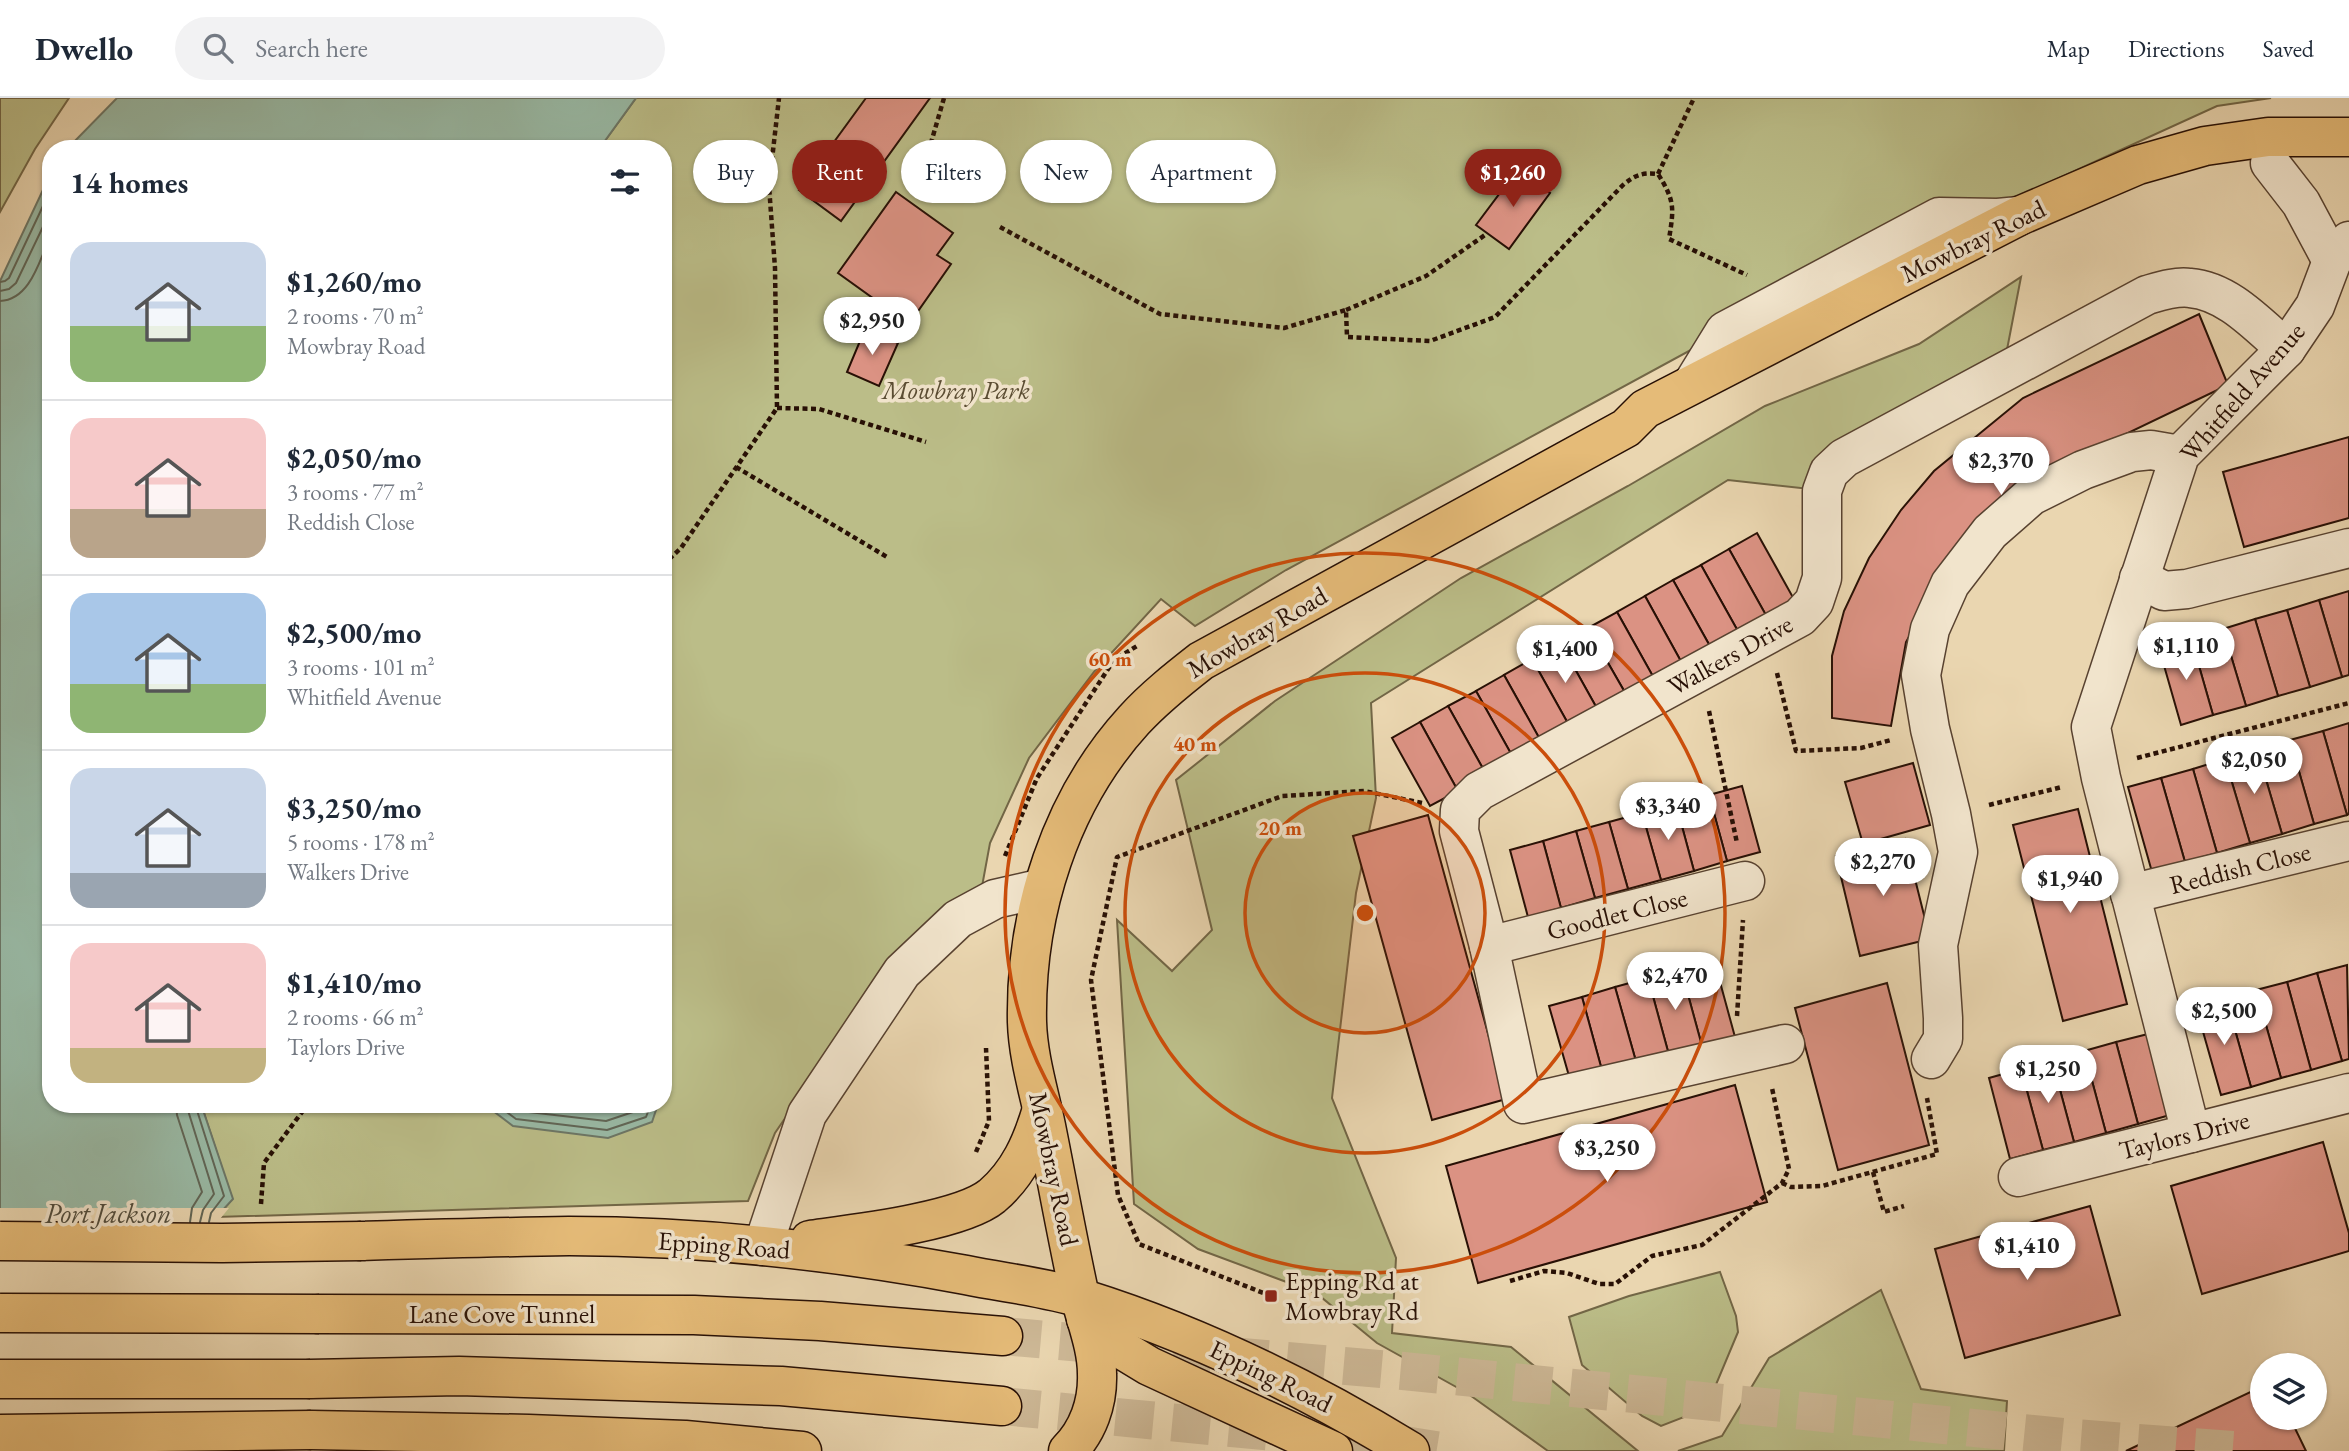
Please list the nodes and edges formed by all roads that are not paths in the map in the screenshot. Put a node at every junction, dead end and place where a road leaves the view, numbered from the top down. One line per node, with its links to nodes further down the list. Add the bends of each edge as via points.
1 (2349, 137): 6 (main road, Mowbray Road, via 2268,137 2205,146 2138,165 2019,216 1693,383 1645,409)
2 (2270, 163): 3 (main road, Mowbray Road); 4 (street, Whitfield Avenue); 6 (main road, Mowbray Road, via 2211,171 2146,188 2029,237 1655,424)
3 (2349, 163)
4 (2340, 251): 5 (street, Whitfield Avenue, via 2315,306)
5 (2286, 349): 7 (street, Whitfield Avenue); 14 (street, Walkers Drive, via 2226,299 2191,288 2169,289 2147,295 1844,458 1829,472 1822,491 1822,578 1814,602 1800,617 1479,791 1461,810 1459,831)
6 (1626, 428): 12 (main road, Mowbray Road, via 1201,661 1133,720 1105,757 1059,838)
7 (2180, 455): 9 (street, Whitfield Avenue); 16 (street, via 2132,452 2031,496 1990,532 1950,584 1930,629 1921,675 1958,852 1938,945 1942,1039)
8 (2349, 548): 9 (street, via 2187,589 2164,591)
9 (2139, 578): 13 (street, Whitfield Avenue, via 2091,727)
10 (2349, 841): 13 (street, Reddish Close)
11 (1745, 881): 14 (street, Goodlet Close)
12 (1043, 888): 18 (main road, Mowbray Road, via 1035,923 1027,1023); 22 (street, via 995,899 958,919 902,972 807,1114)
13 (2130, 894): 19 (street, Whitfield Avenue)
14 (1489, 946): 15 (street, Walkers Drive, via 1523,1104)
15 (1774, 1047)
16 (1931, 1059)
17 (2349, 1093): 19 (street, Taylors Drive)
18 (1042, 1109): 22 (main road, via 1019,1166 981,1203 924,1221); 23 (main road, Mowbray Road)
19 (2191, 1133): 20 (street, Taylors Drive)
20 (2018, 1177)
21 (0, 1241): 22 (main road, Epping Road, bridge, via 222,1243 570,1236)
22 (766, 1246): 23 (main road, Epping Road, via 908,1265)
23 (1084, 1309): 30 (main road, Mowbray Road, via 1097,1374 1095,1401 1087,1425); 31 (main road, via 1121,1349 1149,1366); 32 (main road, Epping Road, via 1152,1322 1279,1377)
24 (0, 1313): 25 (main road, Lane Cove Tunnel, bridge, via 694,1315)
25 (1003, 1336)
26 (0, 1379): 27 (main road, bridge, via 459,1376 781,1386)
27 (1002, 1406)
28 (0, 1434): 29 (main road, bridge, via 311,1430 529,1434 685,1440)
29 (802, 1451)
30 (1068, 1451)
31 (1333, 1451)
32 (1410, 1451)

